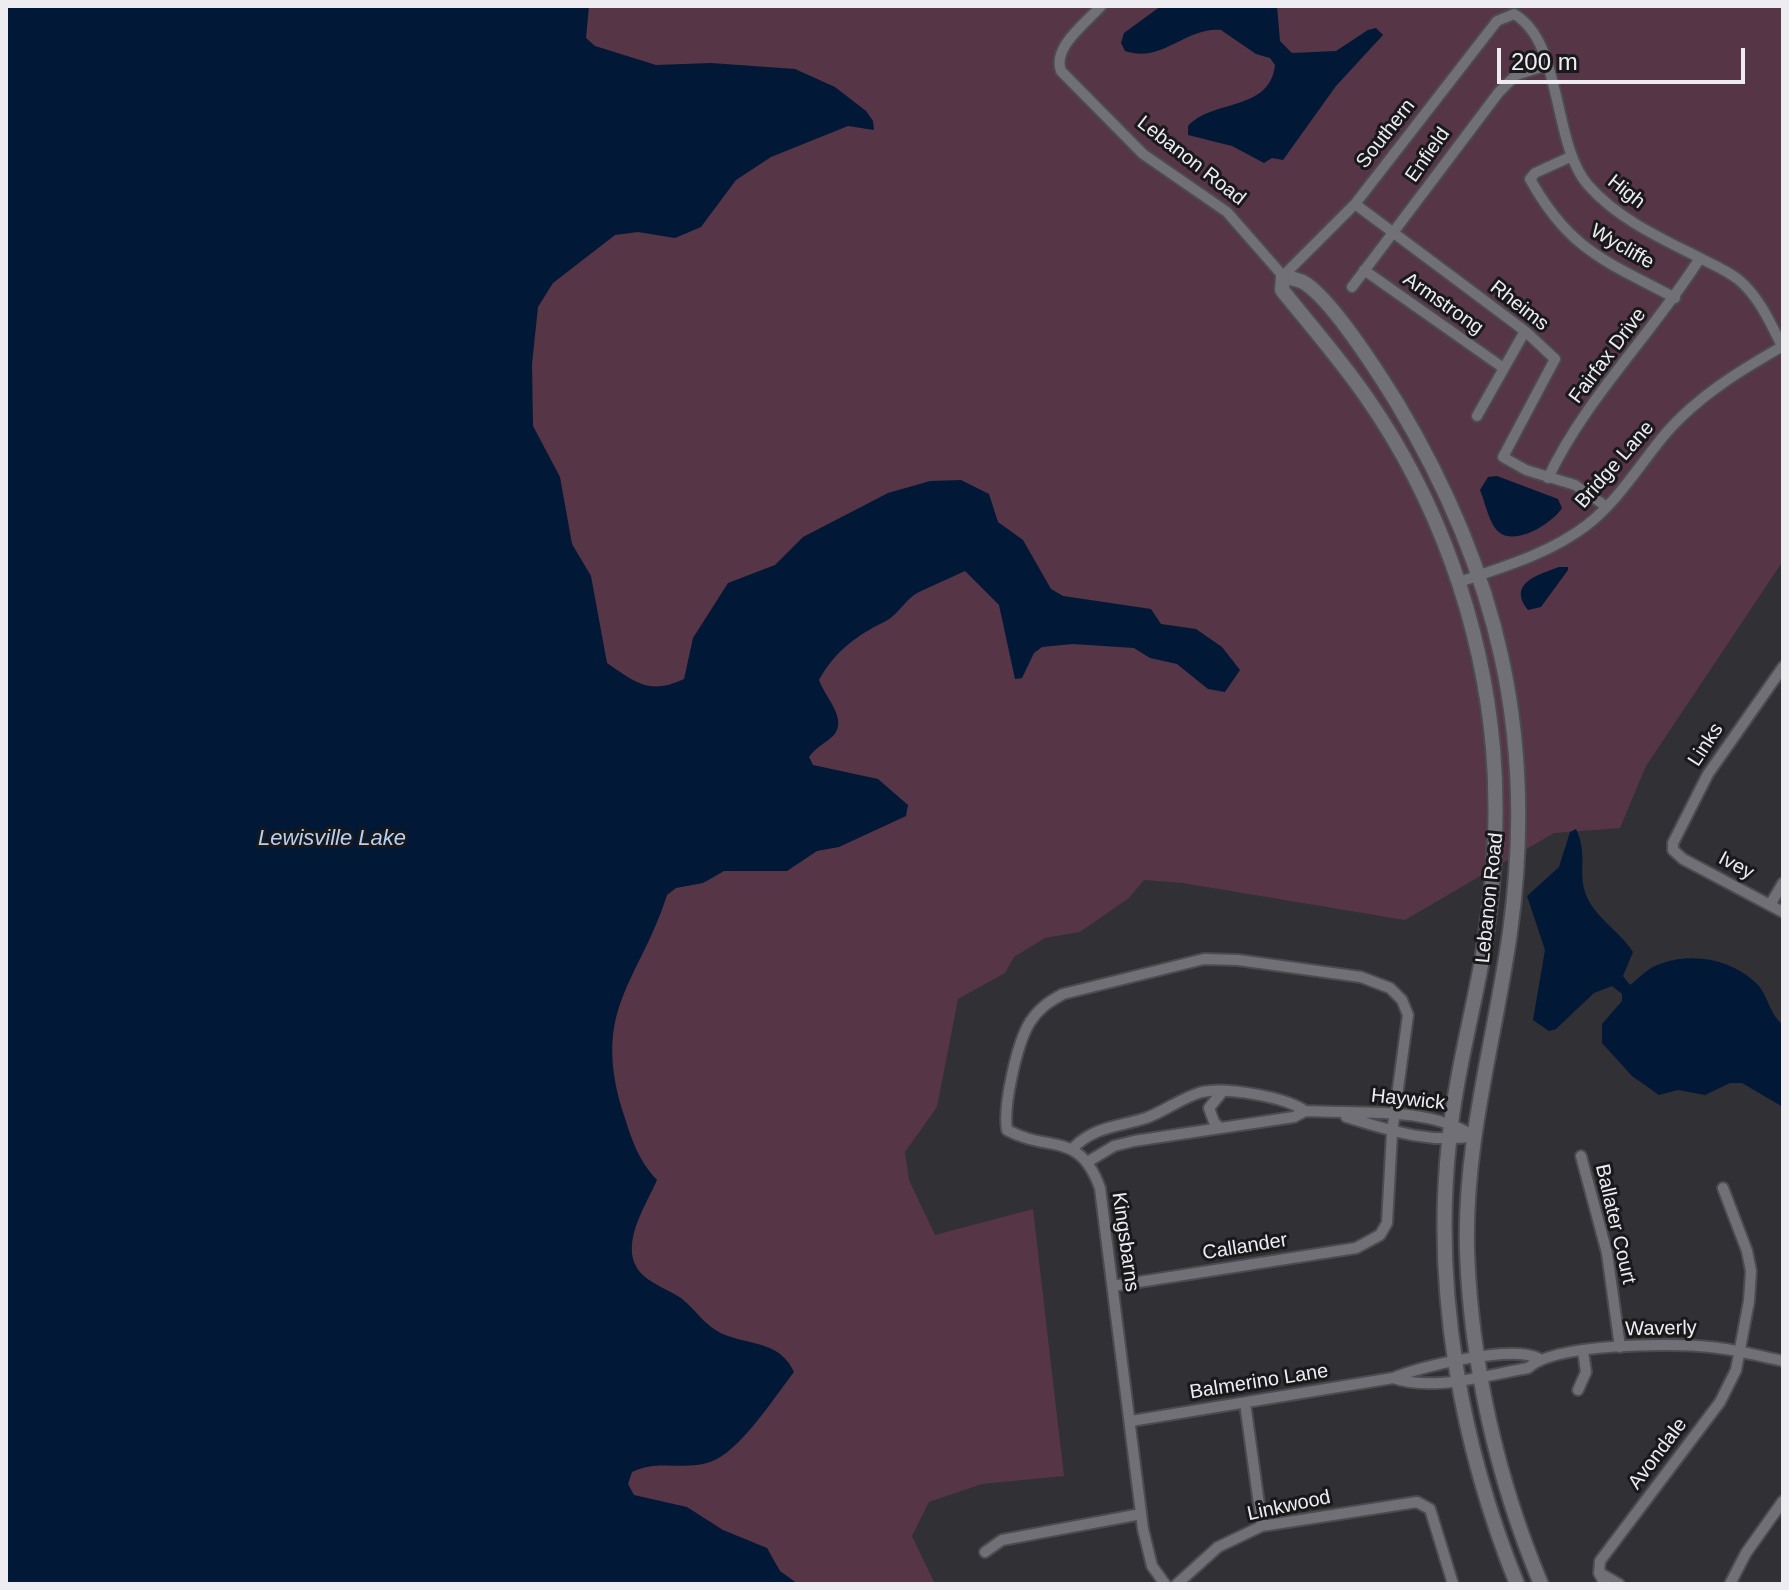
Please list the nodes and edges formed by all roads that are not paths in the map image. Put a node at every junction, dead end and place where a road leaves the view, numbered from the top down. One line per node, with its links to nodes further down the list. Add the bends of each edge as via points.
1 (1101, 6): 9 (street, Lebanon Road, via 1062,50 1061,71 1143,154 1227,212)
2 (1514, 14): 3 (street, High, via 1525,20); 5 (street, Southern, via 1497,21)
3 (1548, 65): 4 (street, High); 6 (street, Enfield, via 1516,75 1499,92)
4 (1570, 157): 7 (street, High, via 1587,184 1617,212); 11 (street, Wycliffe, via 1530,179 1551,217 1580,246)
5 (1355, 204): 6 (street, Rheims); 9 (street, Southern)
6 (1394, 234): 8 (street, Enfield); 12 (street, Rheims)
7 (1700, 258): 11 (street, Fairfax Drive); 13 (street, High, via 1737,278 1752,293)
8 (1364, 270): 10 (street, Enfield); 14 (street, Armstrong)
9 (1283, 276): 15 (main road, Lebanon Road, via 1303,282 1314,293); 16 (main road, Lebanon Road, via 1282,290)
10 (1352, 287)
11 (1675, 298): 18 (street, Fairfax Drive, via 1573,432)
12 (1525, 331): 14 (street); 18 (street, Rheims, via 1555,359 1503,457)
13 (1783, 346): 19 (street, Bridge Lane, via 1688,410)
14 (1502, 367): 17 (street)
15 (1387, 387): 16 (main road); 20 (main road, Lebanon Road, via 1441,479)
16 (1368, 399): 21 (main road, Lebanon Road, via 1415,479)
17 (1477, 416)
18 (1548, 478): 19 (street, Rheims, via 1575,485)
19 (1607, 507): 20 (street, Bridge Lane, via 1544,551)
20 (1480, 574): 21 (street, Bridge Lane); 37 (main road, Lebanon Road, via 1506,670 1518,761 1518,860)
21 (1459, 582): 33 (main road, Lebanon Road, via 1488,708 1496,821 1490,908)
22 (1783, 667): 23 (street, Links, via 1699,789)
23 (1673, 850): 25 (street, Ivey)
24 (1783, 883): 25 (street)
25 (1770, 905): 26 (street, Ivey)
26 (1783, 912)
27 (1222, 1092): 28 (street, Haywick, via 1296,1104); 32 (street, Haywick, via 1203,1092); 34 (street, via 1209,1108)
28 (1305, 1111): 29 (street, Haywick); 34 (street, Haywick)
29 (1333, 1113): 30 (street, Haywick); 35 (street, Haywick)
30 (1396, 1114): 31 (street, Haywick); 35 (street); 40 (street, via 1408,1033 1402,1000 1377,981 1204,959 1063,994 1045,1004 1026,1029 1004,1112 1007,1130 1025,1140)
31 (1417, 1117): 33 (street, Haywick); 36 (street)
32 (1134, 1121): 38 (street); 40 (street, Haywick, via 1089,1133)
33 (1452, 1123): 37 (street, Haywick); 39 (main road, Lebanon Road)
34 (1220, 1128): 38 (street, Haywick)
35 (1392, 1133): 36 (street, Haywick); 44 (street, Callander, via 1387,1223 1380,1235 1356,1248)
36 (1415, 1136): 39 (street, Haywick)
37 (1474, 1136): 39 (street, Haywick); 49 (main road, Lebanon Road, via 1467,1251)
38 (1139, 1140): 42 (street, Haywick, via 1114,1146)
39 (1449, 1141): 50 (main road, Lebanon Road, via 1446,1254)
40 (1073, 1148): 42 (street)
41 (1581, 1156): 45 (street, Ballater Court, via 1607,1253)
42 (1089, 1161): 44 (street, Kingsbarns, via 1100,1188)
43 (1723, 1188): 47 (street, Avondale, via 1751,1271)
44 (1113, 1286): 57 (street, Kingsbarns)
45 (1620, 1347): 46 (street, Waverly); 47 (street, Waverly, via 1676,1344)
46 (1583, 1351): 48 (street, Waverly); 55 (street, via 1586,1372)
47 (1740, 1352): 51 (street, Waverly); 62 (street, Avondale, via 1720,1402 1600,1561)
48 (1538, 1358): 49 (street, Waverly, via 1526,1353); 52 (street, Waverly, via 1528,1368)
49 (1480, 1359): 50 (street, Balmerino Lane); 52 (main road, Lebanon Road)
50 (1455, 1360): 53 (street, Balmerino Lane); 54 (main road, Lebanon Road)
51 (1783, 1361)
52 (1482, 1376): 54 (street, Balmerino Lane); 67 (main road, Lebanon Road, via 1507,1492)
53 (1393, 1378): 54 (street, Balmerino Lane, via 1409,1384); 56 (street, Balmerino Lane)
54 (1459, 1380): 66 (main road, Lebanon Road, via 1483,1486)
55 (1578, 1390)
56 (1245, 1403): 57 (street, Balmerino Lane); 60 (street)
57 (1131, 1421): 59 (street, Kingsbarns)
58 (1783, 1501): 70 (street)
59 (1141, 1514): 61 (street, via 1002,1540); 63 (street, Kingsbarns, via 1152,1566)
60 (1262, 1526): 64 (street, Linkwood, via 1218,1547); 65 (street, Linkwood, via 1426,1504)
61 (985, 1552)
62 (1599, 1573): 68 (street); 69 (street)
63 (1165, 1584)
64 (1177, 1584)
65 (1453, 1584)
66 (1517, 1584)
67 (1541, 1584)
68 (1605, 1584)
69 (1619, 1584)
70 (1730, 1584)

